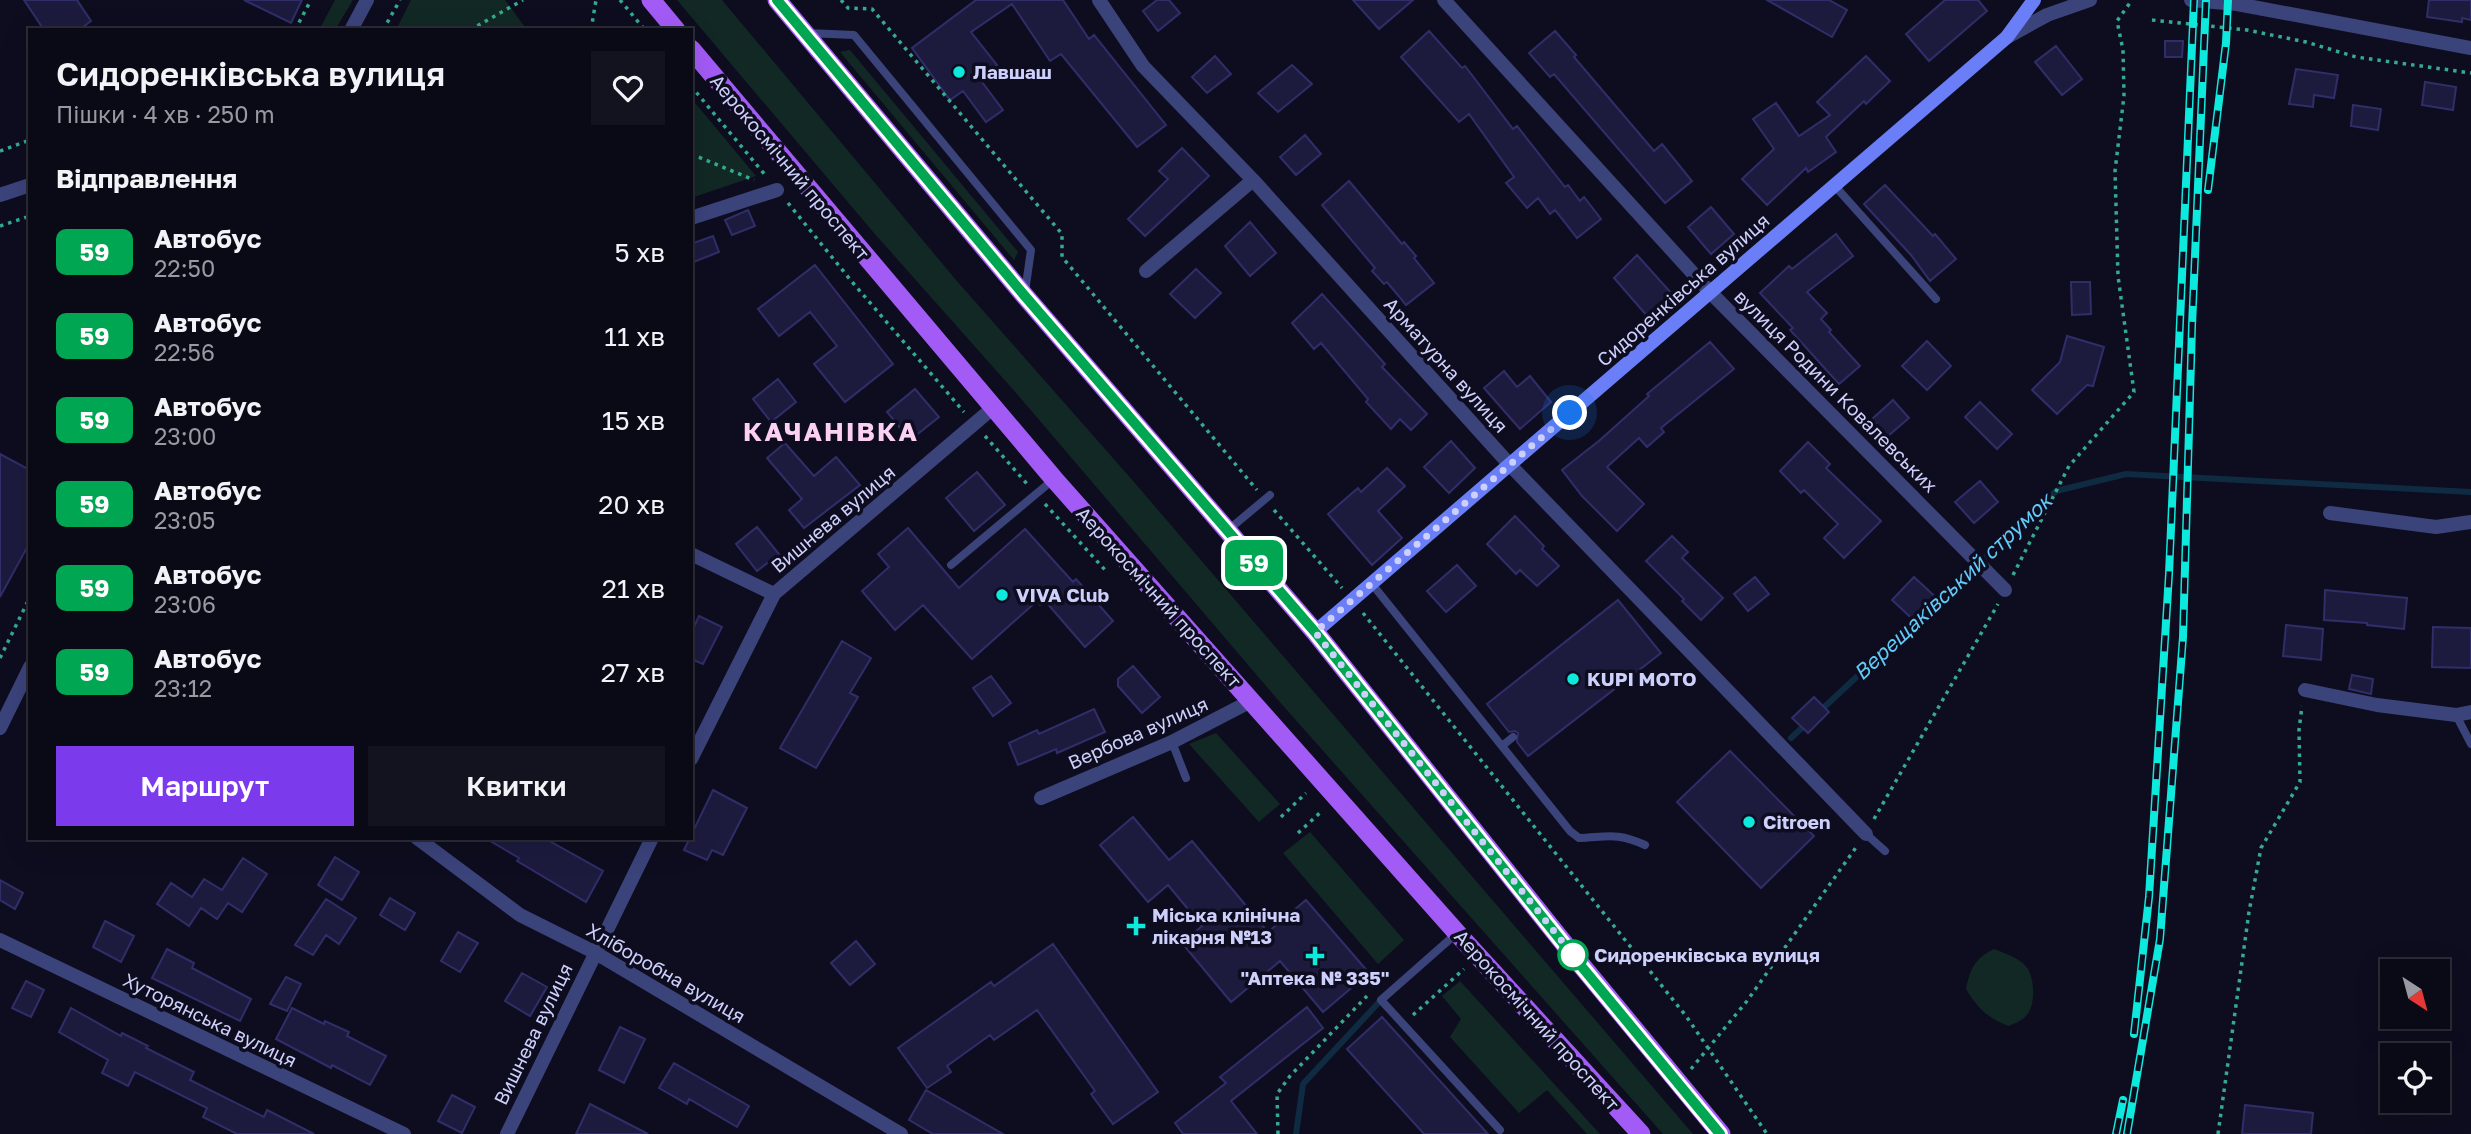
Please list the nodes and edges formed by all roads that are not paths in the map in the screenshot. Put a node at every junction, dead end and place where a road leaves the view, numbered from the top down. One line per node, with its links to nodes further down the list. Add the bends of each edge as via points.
1 (367, 0): 9 (street)
2 (651, 0): 10 (main road)
3 (777, 0): 11 (main road)
4 (1099, 0): 15 (street, Арматурна вулиця, via 1143,66)
5 (1444, 0): 22 (street, вулиця Родини Ковалевських)
6 (2034, 0): 12 (main road)
7 (2090, 0): 12 (street, Сидоренківська вулиця, via 2047,15)
8 (2191, 0): 13 (street, via 2237,4)
9 (352, 28)
10 (674, 28)
11 (805, 33): 23 (main road); 23 (lane, via 855,34 1031,250)
12 (2007, 37): 16 (main road, Сидоренківська вулиця)
13 (2471, 48)
14 (693, 50): 25 (main road, Аерокосмічний проспект)
15 (1253, 180): 21 (street); 26 (street, Арматурна вулиця)
16 (1834, 185): 22 (main road, Сидоренківська вулиця); 24 (lane)
17 (28, 186): 19 (street)
18 (777, 190): 20 (street)
19 (0, 195)
20 (693, 217)
21 (1146, 271)
22 (1710, 292): 26 (main road, Сидоренківська вулиця); 35 (street, вулиця Родини Ковалевських)
23 (1024, 295): 31 (main road)
24 (1936, 299)
25 (993, 407): 27 (main road, Аерокосмічний проспект); 36 (street, Вишнева вулиця)
26 (1510, 465): 34 (main road, Сидоренківська вулиця); 51 (street, Арматурна вулиця)
27 (1054, 479): 33 (lane); 40 (main road, Аерокосмічний проспект)
28 (1267, 497): 31 (lane)
29 (2330, 513): 30 (street, via 2436,527)
30 (2471, 522)
31 (1227, 531): 37 (main road)
32 (693, 555): 36 (street)
33 (951, 565)
34 (1373, 584): 37 (main road, Сидоренківська вулиця); 47 (lane)
35 (2005, 590)
36 (774, 594): 48 (street, Вишнева вулиця)
37 (1315, 632): 64 (main road)
38 (28, 671): 43 (street)
39 (2305, 691): 42 (street)
40 (1251, 701): 45 (street, Вербова вулиця); 56 (main road, Аерокосмічний проспект)
41 (2471, 712): 42 (street)
42 (2456, 715): 46 (lane)
43 (0, 728)
44 (1513, 737): 47 (lane)
45 (1172, 742): 49 (lane); 50 (street, Вербова вулиця)
46 (2471, 744)
47 (1502, 746): 54 (lane, via 1579,838 1609,834)
48 (693, 755)
49 (1186, 778)
50 (1041, 798)
51 (1866, 834): 55 (lane)
52 (420, 840): 58 (street, Хліборобна вулиця, via 520,915)
53 (651, 840): 58 (street, Вишнева вулиця)
54 (1645, 845)
55 (1885, 851)
56 (1457, 933): 59 (lane, via 1381,1000); 63 (main road, Аерокосмічний проспект)
57 (0, 940): 60 (street, Хуторянська вулиця)
58 (594, 952): 61 (street, Вишнева вулиця); 62 (street, Хліборобна вулиця)
59 (1500, 1130)
60 (404, 1134)
61 (507, 1134)
62 (901, 1134)
63 (1641, 1134)
64 (1721, 1134)

